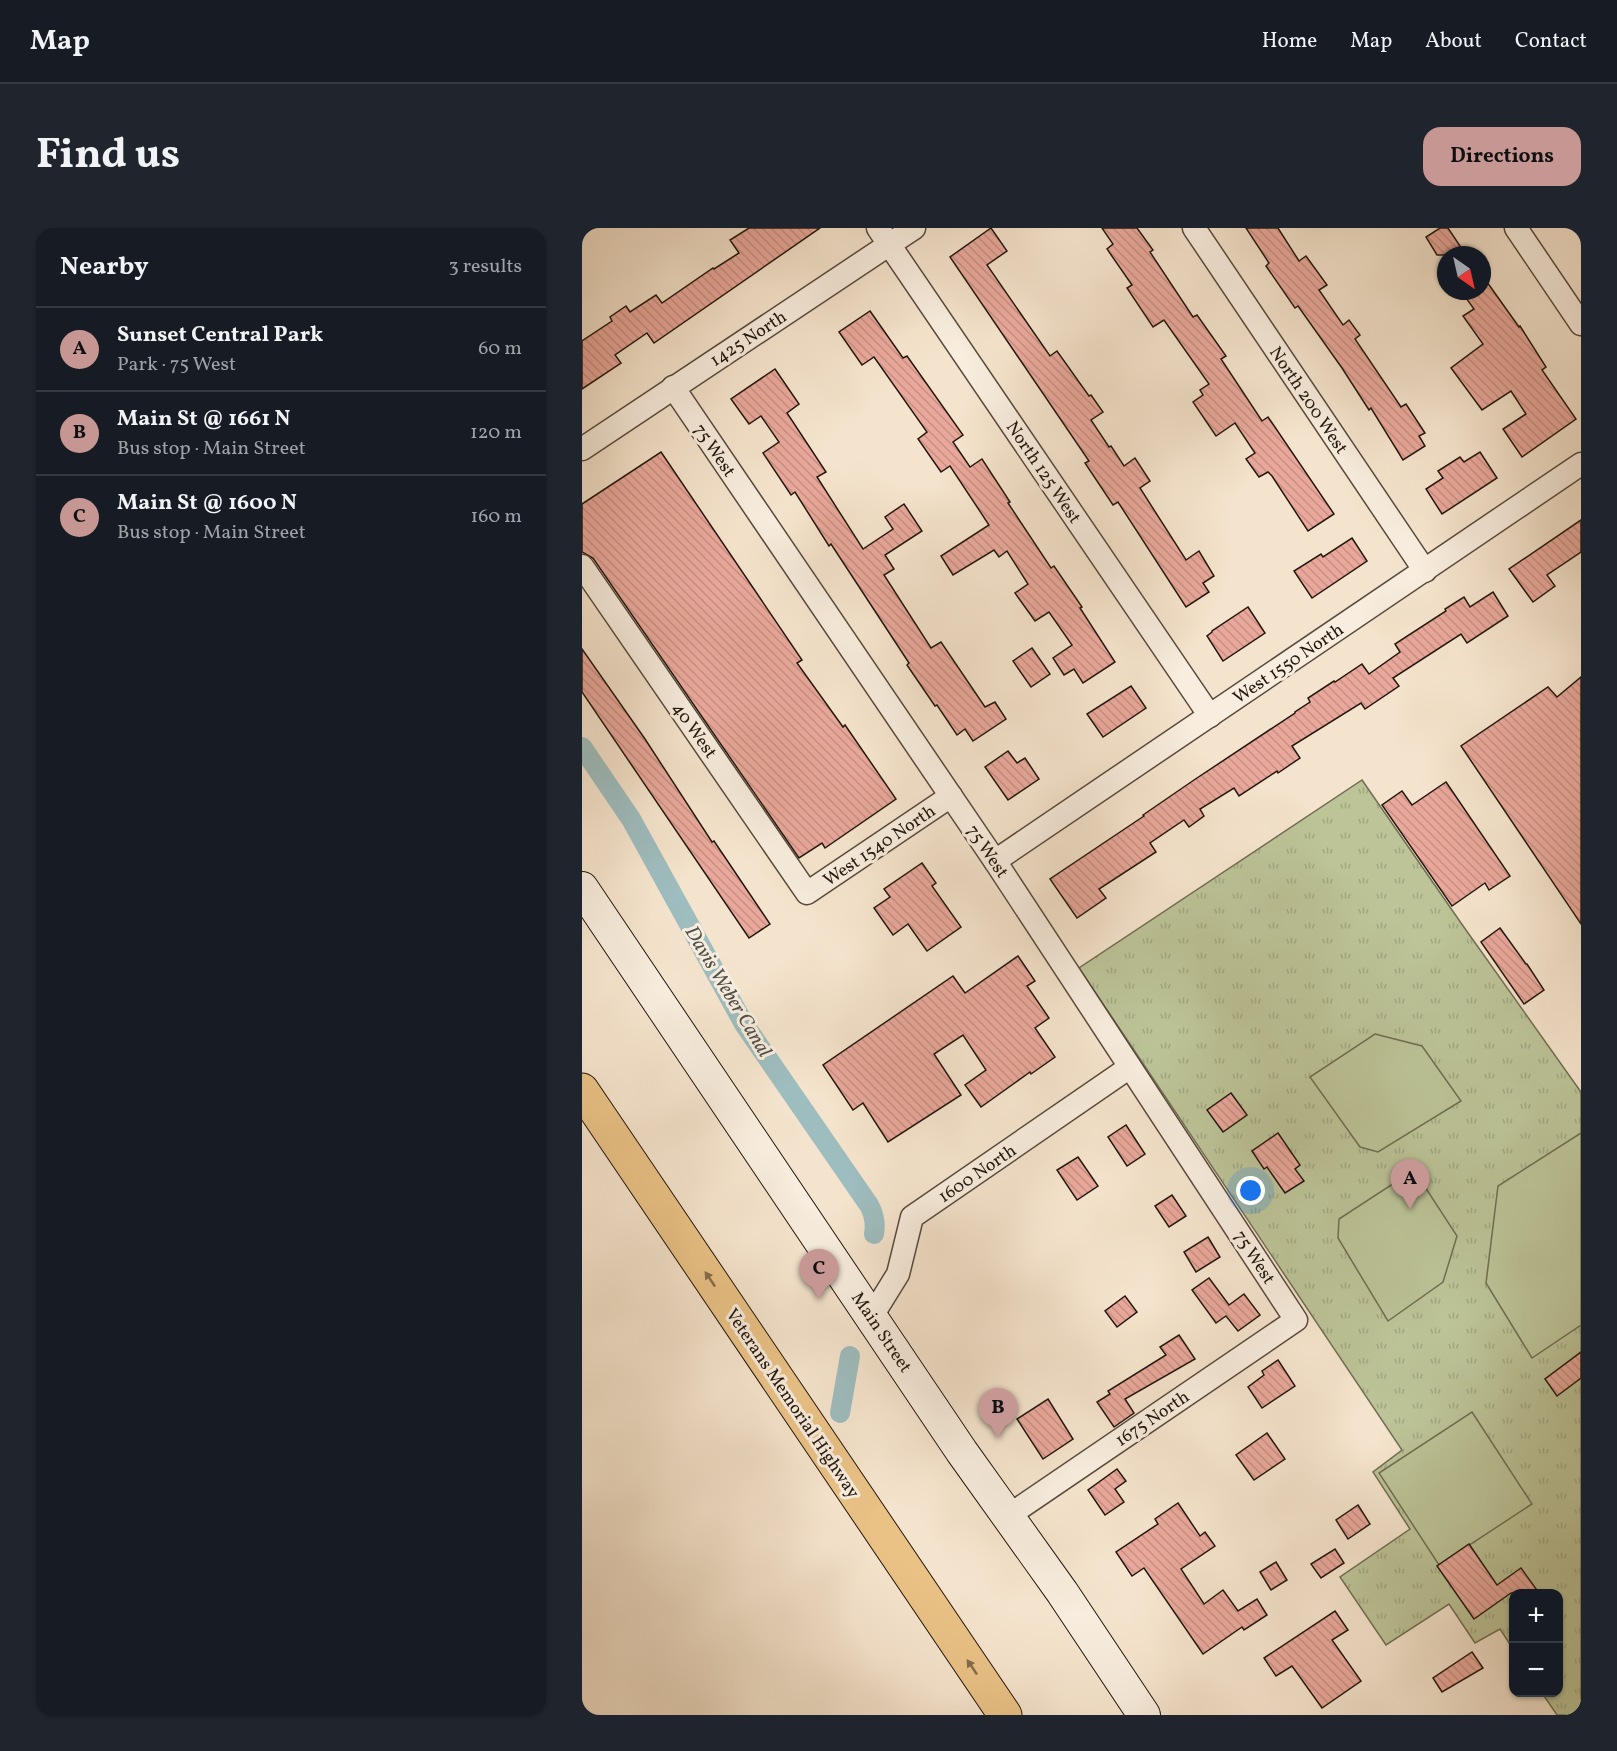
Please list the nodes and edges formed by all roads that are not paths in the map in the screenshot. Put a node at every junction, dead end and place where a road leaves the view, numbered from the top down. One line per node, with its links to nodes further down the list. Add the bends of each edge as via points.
1 (914, 228): 4 (street, 1425 North)
2 (1194, 228): 10 (street, North 200 West)
3 (1516, 228): 5 (street)
4 (884, 236): 6 (street, 1425 North); 11 (street, North 125 West)
5 (1581, 324)
6 (673, 387): 7 (street, 1425 North); 12 (street, 75 West)
7 (582, 449)
8 (1581, 464): 10 (street, West 1550 North)
9 (582, 566): 15 (street, 40 West)
10 (1425, 571): 11 (street, West 1550 North)
11 (1210, 716): 13 (street, West 1550 North)
12 (951, 796): 13 (street, 75 West); 15 (street, West 1540 North)
13 (995, 861): 16 (street, 75 West)
14 (582, 888): 18 (main road, Main Street)
15 (807, 893)
16 (1130, 1067): 18 (street, 1600 North, via 912,1217 898,1274); 19 (street, 75 West)
17 (582, 1090): 21 (highway, Veterans Memorial Highway, one-way to 17)
18 (872, 1316): 20 (main road, Main Street)
19 (1296, 1320): 20 (street, 1675 North)
20 (1008, 1516): 22 (main road, Main Street)
21 (1005, 1715)
22 (1144, 1715)

